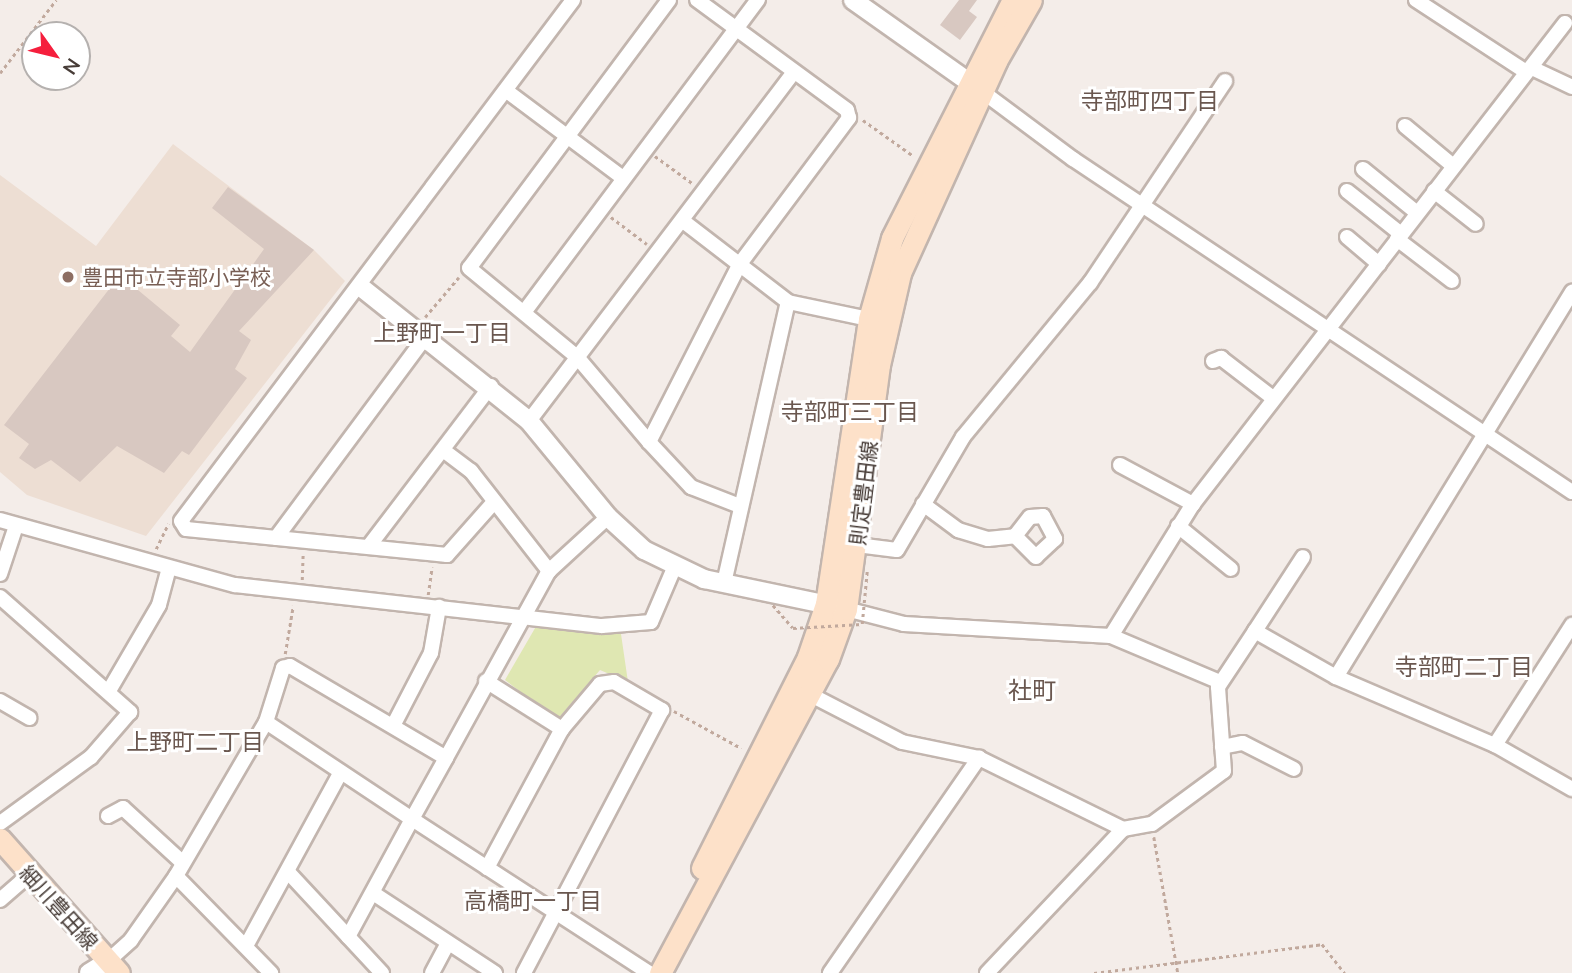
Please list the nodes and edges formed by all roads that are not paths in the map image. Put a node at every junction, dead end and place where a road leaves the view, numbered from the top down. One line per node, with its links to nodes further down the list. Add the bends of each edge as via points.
1 (573, 0): 16 (street)
2 (669, 0): 18 (street)
3 (697, 0): 10 (street)
4 (758, 0): 10 (street)
5 (853, 0): 14 (street)
6 (1013, 0): 14 (main road, 則定豊田線)
7 (1031, 0): 14 (main road, 則定豊田線, via 996,61)
8 (1416, 0): 11 (street)
9 (1564, 23): 11 (street)
10 (736, 29): 12 (street); 21 (street)
11 (1530, 70): 15 (street); 19 (street)
12 (794, 72): 26 (street); 31 (street, via 849,115)
13 (1225, 81): 24 (street)
14 (975, 87): 24 (street); 37 (main road, 則定豊田線, via 905,203); 60 (main road, 則定豊田線, via 900,273 879,365)
15 (1572, 88)
16 (508, 92): 18 (street); 33 (street)
17 (1405, 126): 19 (street)
18 (568, 136): 21 (street); 36 (street, via 469,268)
19 (1452, 165): 23 (street)
20 (1363, 169): 25 (street)
21 (623, 178): 36 (street)
22 (1347, 191): 28 (street)
23 (1434, 191): 25 (street); 27 (street)
24 (1143, 204): 39 (street); 51 (street, via 1090,284 977,418)
25 (1416, 212): 28 (street)
26 (682, 221): 31 (street); 40 (street)
27 (1476, 223)
28 (1399, 236): 30 (street); 32 (street)
29 (1347, 237): 30 (street)
30 (1379, 264): 39 (street)
31 (739, 265): 35 (street); 46 (street)
32 (1452, 281)
33 (362, 288): 38 (street); 59 (street, via 181,521 186,529)
34 (1572, 292): 45 (street)
35 (789, 302): 37 (street); 53 (street)
36 (525, 311): 40 (street)
37 (869, 319): 71 (main road, 則定豊田線)
38 (424, 328): 42 (street); 59 (street)
39 (1329, 330): 43 (street); 45 (street)
40 (578, 358): 44 (street); 46 (street)
41 (1213, 361): 43 (street, via 1221,358)
42 (491, 386): 44 (street); 47 (street)
43 (1273, 398): 52 (street)
44 (529, 421): 54 (street)
45 (1485, 432): 49 (street); 76 (street)
46 (649, 442): 53 (street, via 691,487)
47 (443, 450): 50 (street, via 467,467); 61 (street)
48 (1120, 465): 52 (street)
49 (1572, 492)
50 (494, 502): 61 (street, via 456,551); 66 (street)
51 (923, 504): 58 (street, via 970,536); 60 (street, via 897,550)
52 (1193, 504): 57 (street)
53 (740, 506): 68 (street)
54 (608, 517): 64 (street); 66 (street)
55 (0, 520): 56 (street)
56 (16, 526): 63 (street); 67 (street)
57 (1178, 526): 65 (street); 75 (street)
58 (1015, 536)
59 (276, 538): 61 (street)
60 (857, 545): 71 (main road, 則定豊田線)
61 (369, 546)
62 (1304, 557): 74 (street)
63 (169, 568): 70 (street, via 295,593); 79 (street, via 159,605)
64 (674, 568): 68 (street); 72 (street, via 645,627)
65 (1230, 569)
66 (549, 571): 72 (street)
67 (0, 574)
68 (724, 583): 71 (street)
69 (0, 597): 79 (street)
70 (433, 606): 72 (street); 84 (street, via 431,653)
71 (836, 607): 75 (street, via 904,624); 80 (main road, 則定豊田線); 117 (main road, 則定豊田線, via 714,842)
72 (520, 616): 77 (street)
73 (1572, 625): 86 (street)
74 (1255, 631): 76 (street); 78 (street)
75 (1111, 636): 78 (street)
76 (1336, 677): 86 (street)
77 (486, 681): 85 (street); 88 (street)
78 (1220, 682): 87 (street, via 1215,715)
79 (110, 689): 95 (street, via 130,712 91,757)
80 (811, 695): 89 (street, via 902,742); 117 (main road, 則定豊田線)
81 (0, 701): 82 (street)
82 (30, 718)
83 (266, 722): 84 (street, via 283,668 293,666); 91 (street); 98 (street)
84 (394, 724): 88 (street)
85 (562, 729): 99 (street); 105 (street, via 607,680 662,710)
86 (1495, 746): 92 (street)
87 (1222, 747): 90 (street, via 1243,744); 96 (street, via 1224,771 1152,824)
88 (446, 758): 94 (street)
89 (979, 758): 96 (street); 118 (street)
90 (1294, 769)
91 (341, 772): 94 (street); 100 (street)
92 (1572, 789)
93 (108, 816): 98 (street, via 122,808)
94 (412, 819): 99 (street); 103 (street)
95 (0, 823)
96 (1123, 829): 119 (street)
97 (0, 839): 101 (main road, 細川豊田線)
98 (183, 863): 102 (street)
99 (487, 868): 105 (street)
100 (288, 872): 106 (street); 108 (street)
101 (30, 874): 104 (street); 109 (main road, 細川豊田線)
102 (176, 876): 108 (street); 109 (street)
103 (373, 893): 106 (street); 107 (street)
104 (0, 900)
105 (555, 913): 115 (street); 116 (street)
106 (348, 937): 112 (street)
107 (448, 943): 113 (street); 114 (street)
108 (246, 946): 111 (street)
109 (114, 967): 110 (street)
110 (89, 973)
111 (271, 973)
112 (382, 973)
113 (432, 973)
114 (495, 973)
115 (523, 973)
116 (649, 973)
117 (659, 973)
118 (830, 973)
119 (987, 973)

